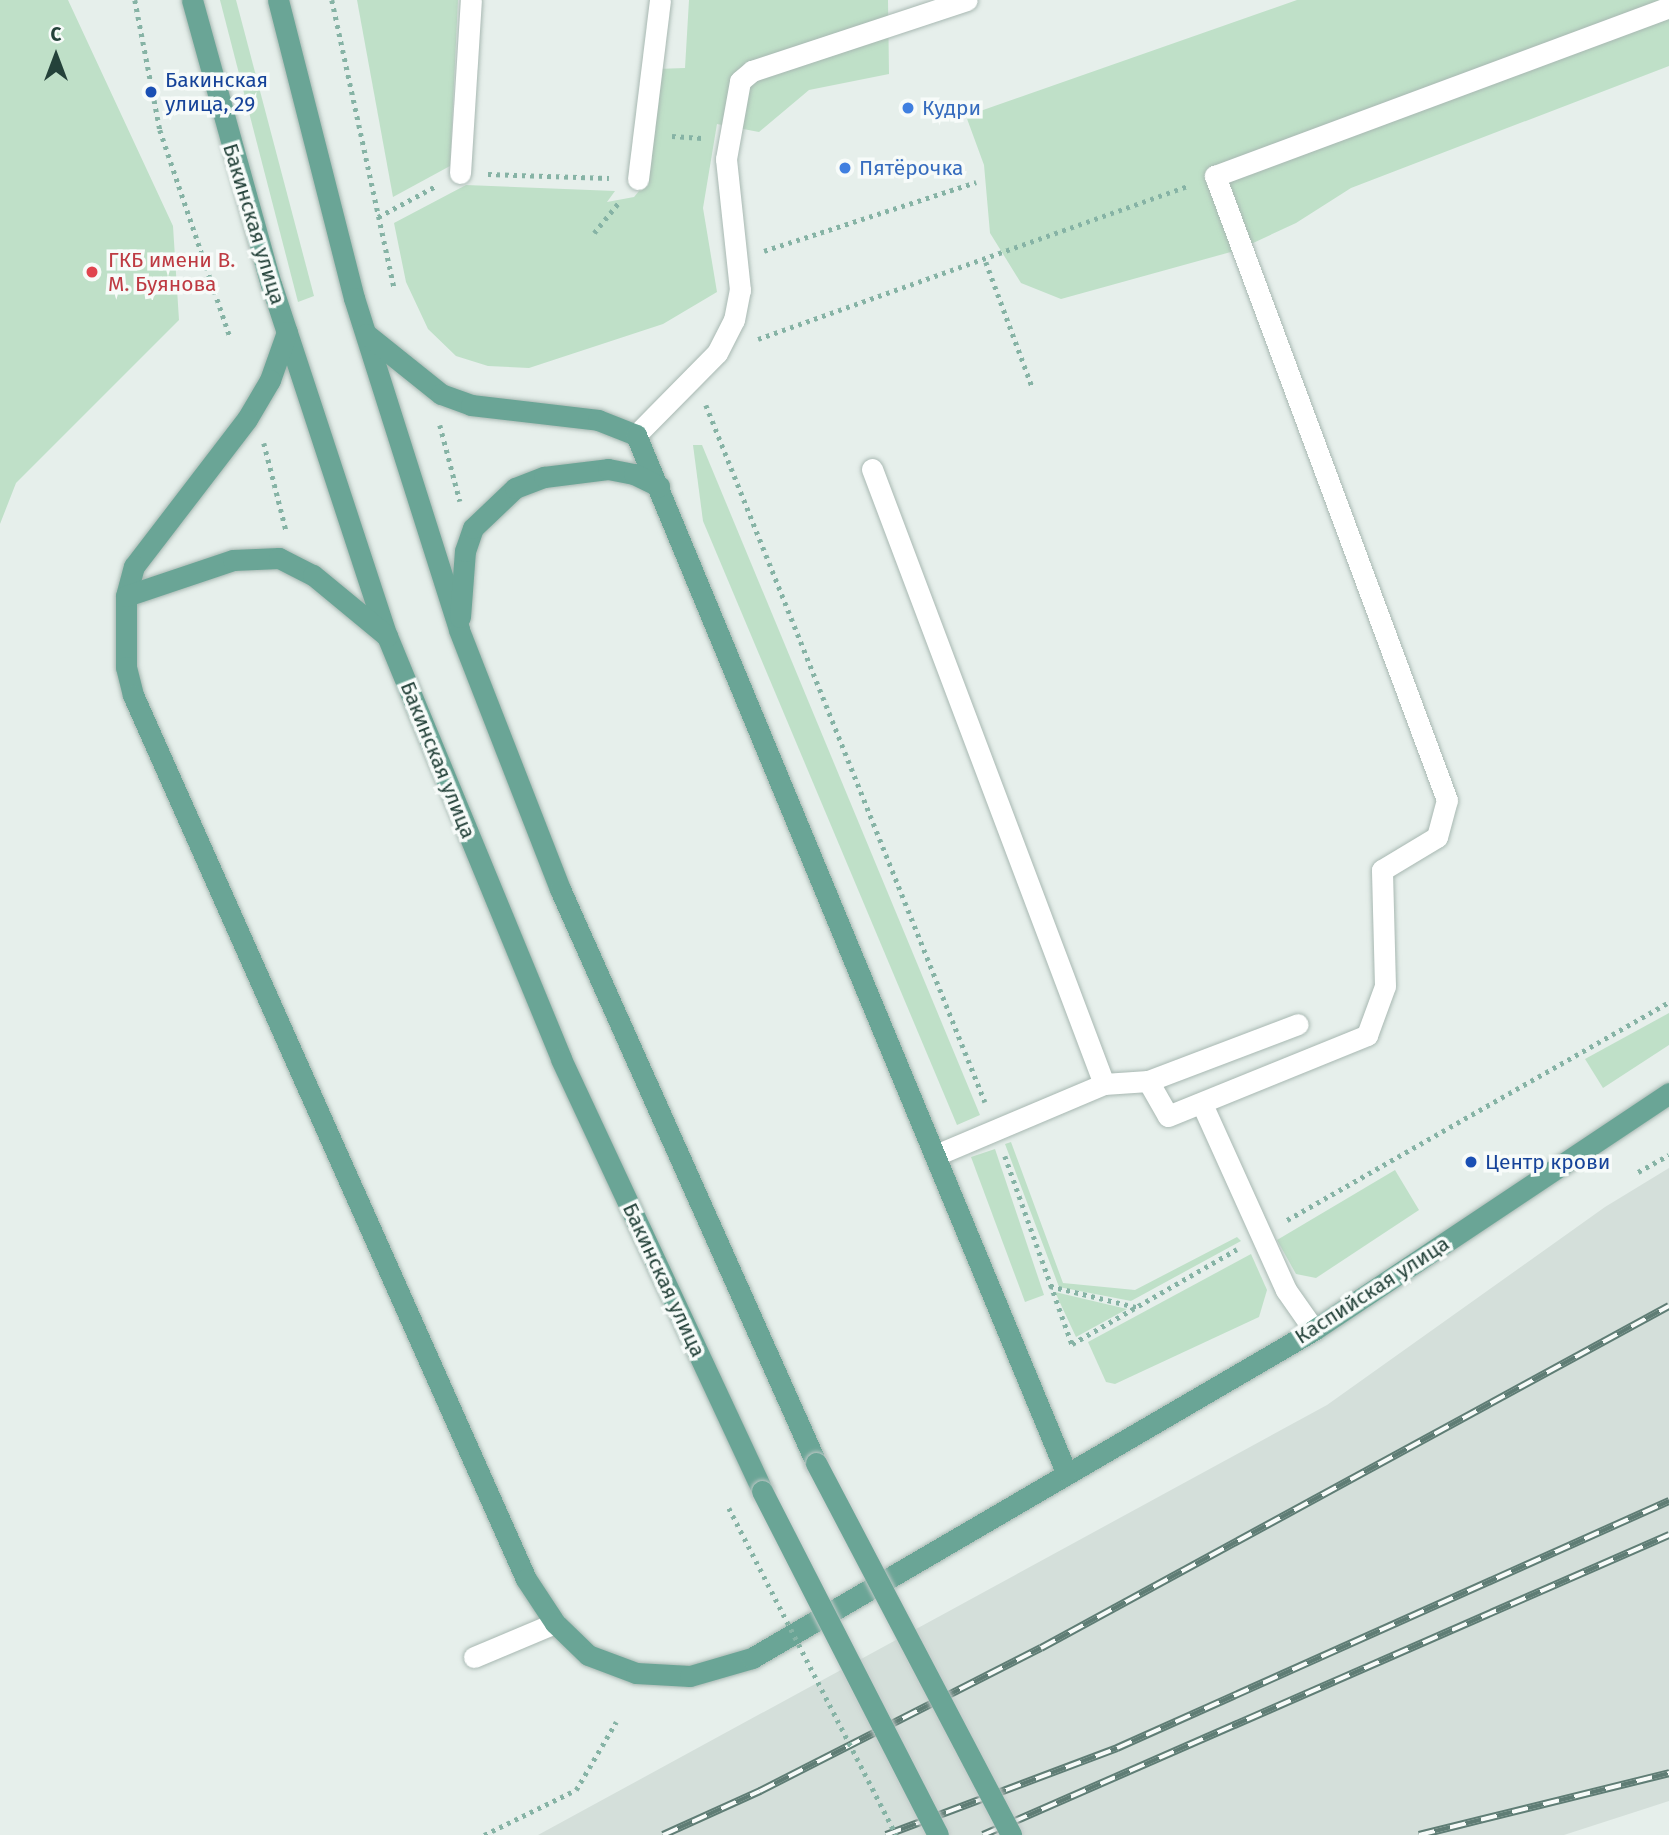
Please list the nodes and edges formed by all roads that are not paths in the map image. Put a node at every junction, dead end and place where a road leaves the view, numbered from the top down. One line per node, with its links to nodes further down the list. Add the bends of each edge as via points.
1 (192, 0): 9 (main road, Бакинская улица)
2 (278, 0): 10 (main road)
3 (471, 0): 7 (lane)
4 (660, 0): 8 (lane)
5 (967, 0): 11 (lane, via 752,71 740,81 726,159 740,290 734,320 717,353)
6 (1669, 7): 21 (lane, via 1215,176 1447,800 1437,837 1382,870 1385,986 1367,1035)
7 (460, 173)
8 (638, 179)
9 (286, 332): 14 (main road, via 270,380 247,419 140,556); 16 (main road, Бакинская улица)
10 (366, 334): 11 (main road, via 441,394 471,405 598,421); 15 (main road)
11 (636, 435): 13 (main road)
12 (872, 469): 19 (lane)
13 (659, 486): 15 (main road, via 608,469 555,475 515,488 473,528 466,551); 22 (main road)
14 (125, 596): 16 (main road, via 223,563 279,558 313,575); 25 (main road, Каспийская улица, via 126,667 133,695 526,1579)
15 (459, 630): 28 (main road, bridge, via 560,889 816,1463)
16 (387, 636): 27 (main road, Бакинская улица, bridge, via 561,1059 762,1491)
17 (1298, 1024): 18 (lane)
18 (1148, 1082): 19 (lane); 21 (lane, via 1168,1116)
19 (1104, 1084): 22 (lane)
20 (1669, 1093): 23 (main road, Каспийская улица)
21 (1202, 1104): 23 (lane, via 1286,1290)
22 (936, 1155): 24 (main road)
23 (1314, 1330): 24 (main road, Каспийская улица, via 1173,1415)
24 (1066, 1472): 25 (main road, Каспийская улица, via 752,1658 690,1676 636,1672 588,1655)
25 (555, 1623): 26 (lane)
26 (474, 1657)
27 (938, 1835)
28 (1011, 1835)

